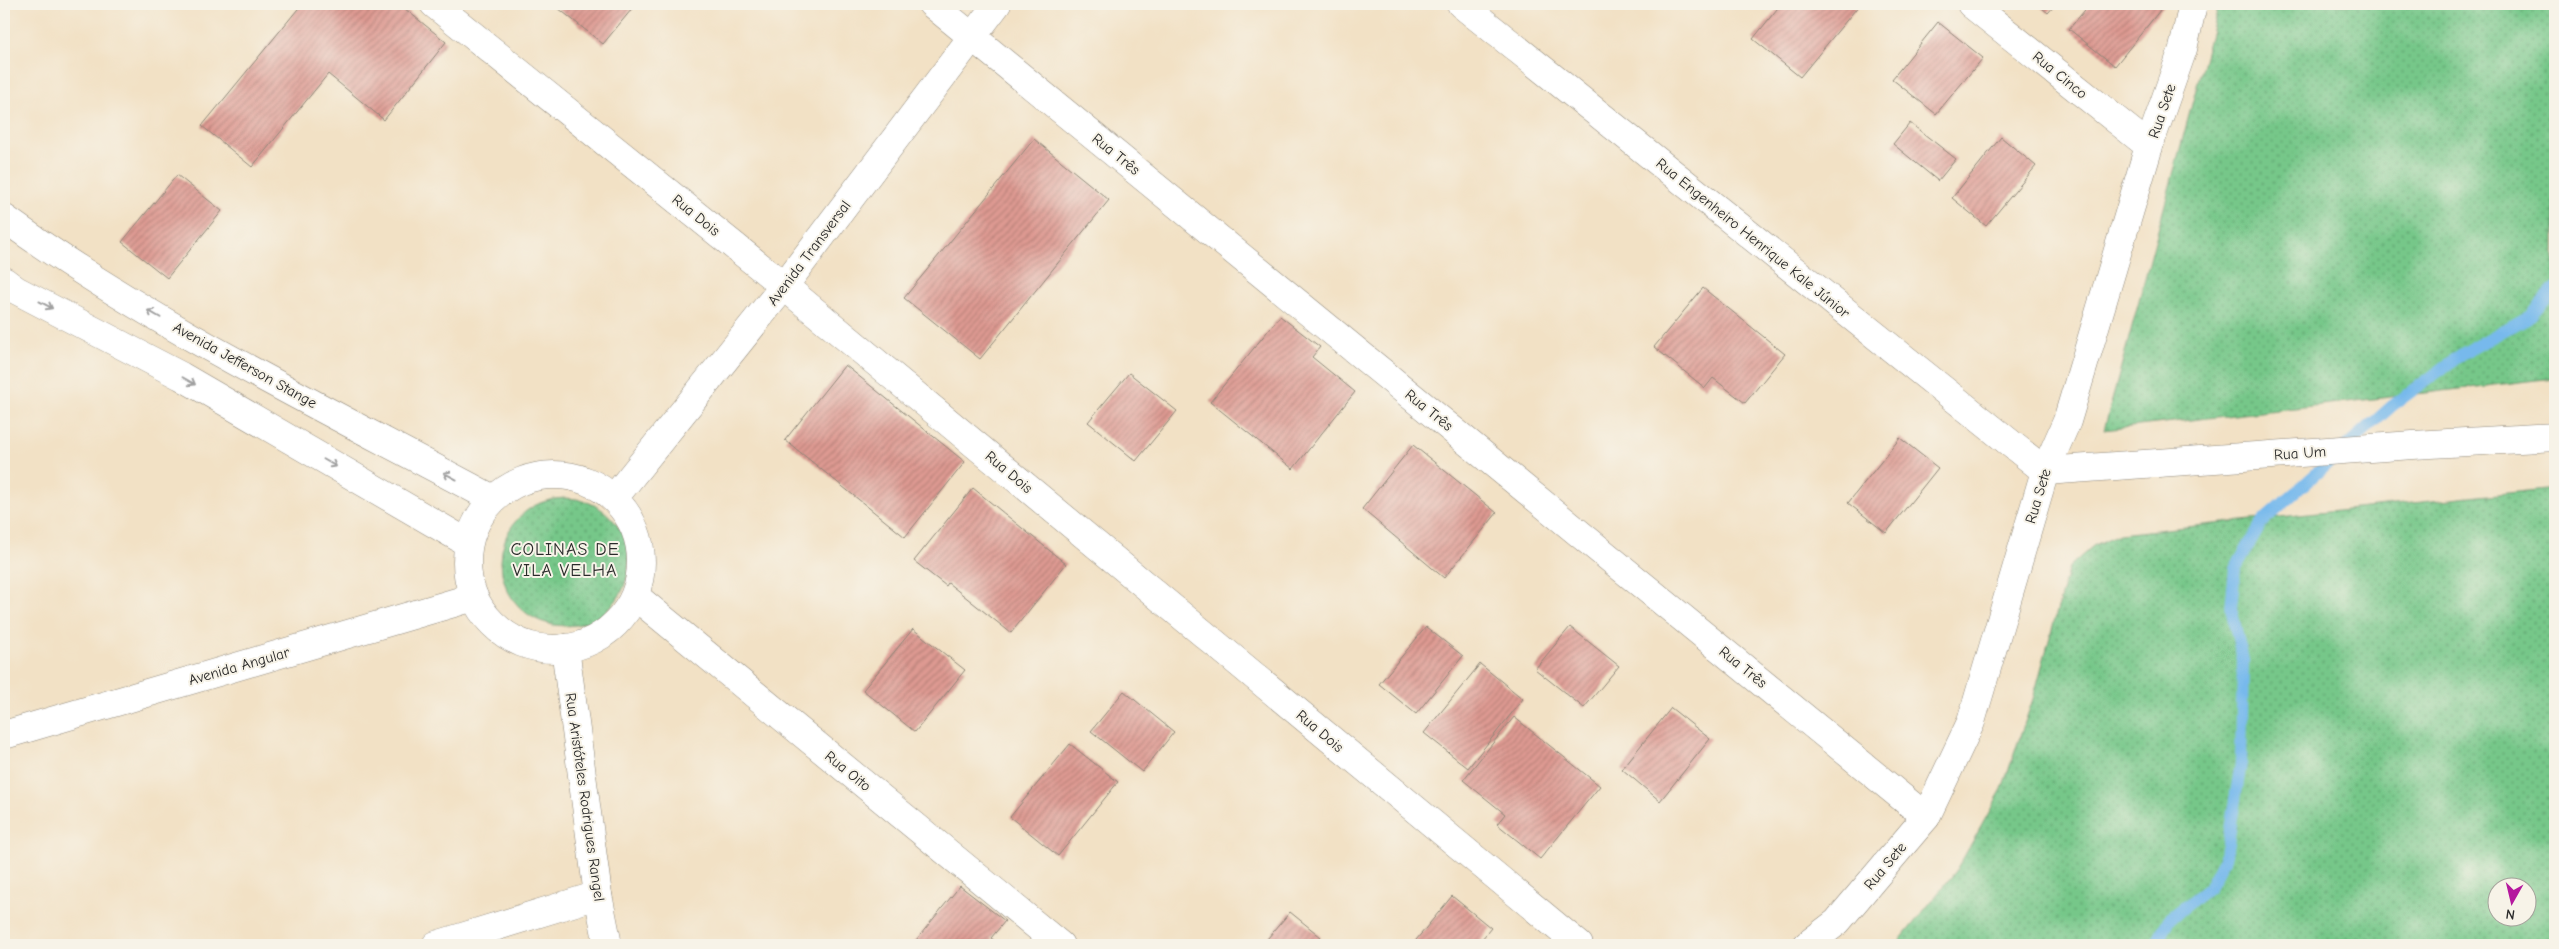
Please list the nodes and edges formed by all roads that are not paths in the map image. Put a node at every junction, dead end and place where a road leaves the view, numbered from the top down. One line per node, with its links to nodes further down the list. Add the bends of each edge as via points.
1 (434, 4): 11 (street, Rua Dois)
2 (932, 4): 7 (street, Rua Três)
3 (997, 4): 7 (street, Avenida Transversal)
4 (1461, 4): 13 (street, Rua Engenheiro Henrique Kale Júnior)
5 (1971, 4): 8 (street, Rua Cinco)
6 (2193, 4): 8 (street, Rua Sete, via 2183,49)
7 (972, 36): 11 (street, Avenida Transversal); 21 (street, Rua Três)
8 (2150, 146): 13 (street, Rua Sete, via 2067,421)
9 (4, 218): 15 (street, Avenida Jefferson Stange, one-way to 9, via 225,355 65,263)
10 (4, 281): 16 (street, one-way to 16, via 181,376)
11 (784, 286): 14 (street, Avenida Transversal); 26 (street, Rua Dois)
12 (2555, 437): 13 (street, Rua Um)
13 (2045, 471): 21 (street, Rua Sete, via 1971,722)
14 (614, 498): 15 (street, via 593,483 567,475 540,476 514,484); 17 (street, via 631,519 640,544 641,570)
15 (493, 499): 16 (street, via 478,519)
16 (468, 543): 18 (street, via 467,570)
17 (635, 596): 19 (street, via 623,616 607,632 587,643); 25 (street, Rua Oito)
18 (474, 597): 19 (street, via 489,620 511,638 538,647); 20 (street, Avenida Angular)
19 (565, 648): 22 (street, Rua Aristóteles Rodrigues Rangel)
20 (4, 735)
21 (1926, 817): 27 (street, Rua Sete, via 1837,922)
22 (598, 895): 23 (street); 24 (street, Rua Aristóteles Rodrigues Rangel)
23 (436, 945)
24 (608, 945)
25 (1060, 945)
26 (1579, 945)
27 (1807, 945)

